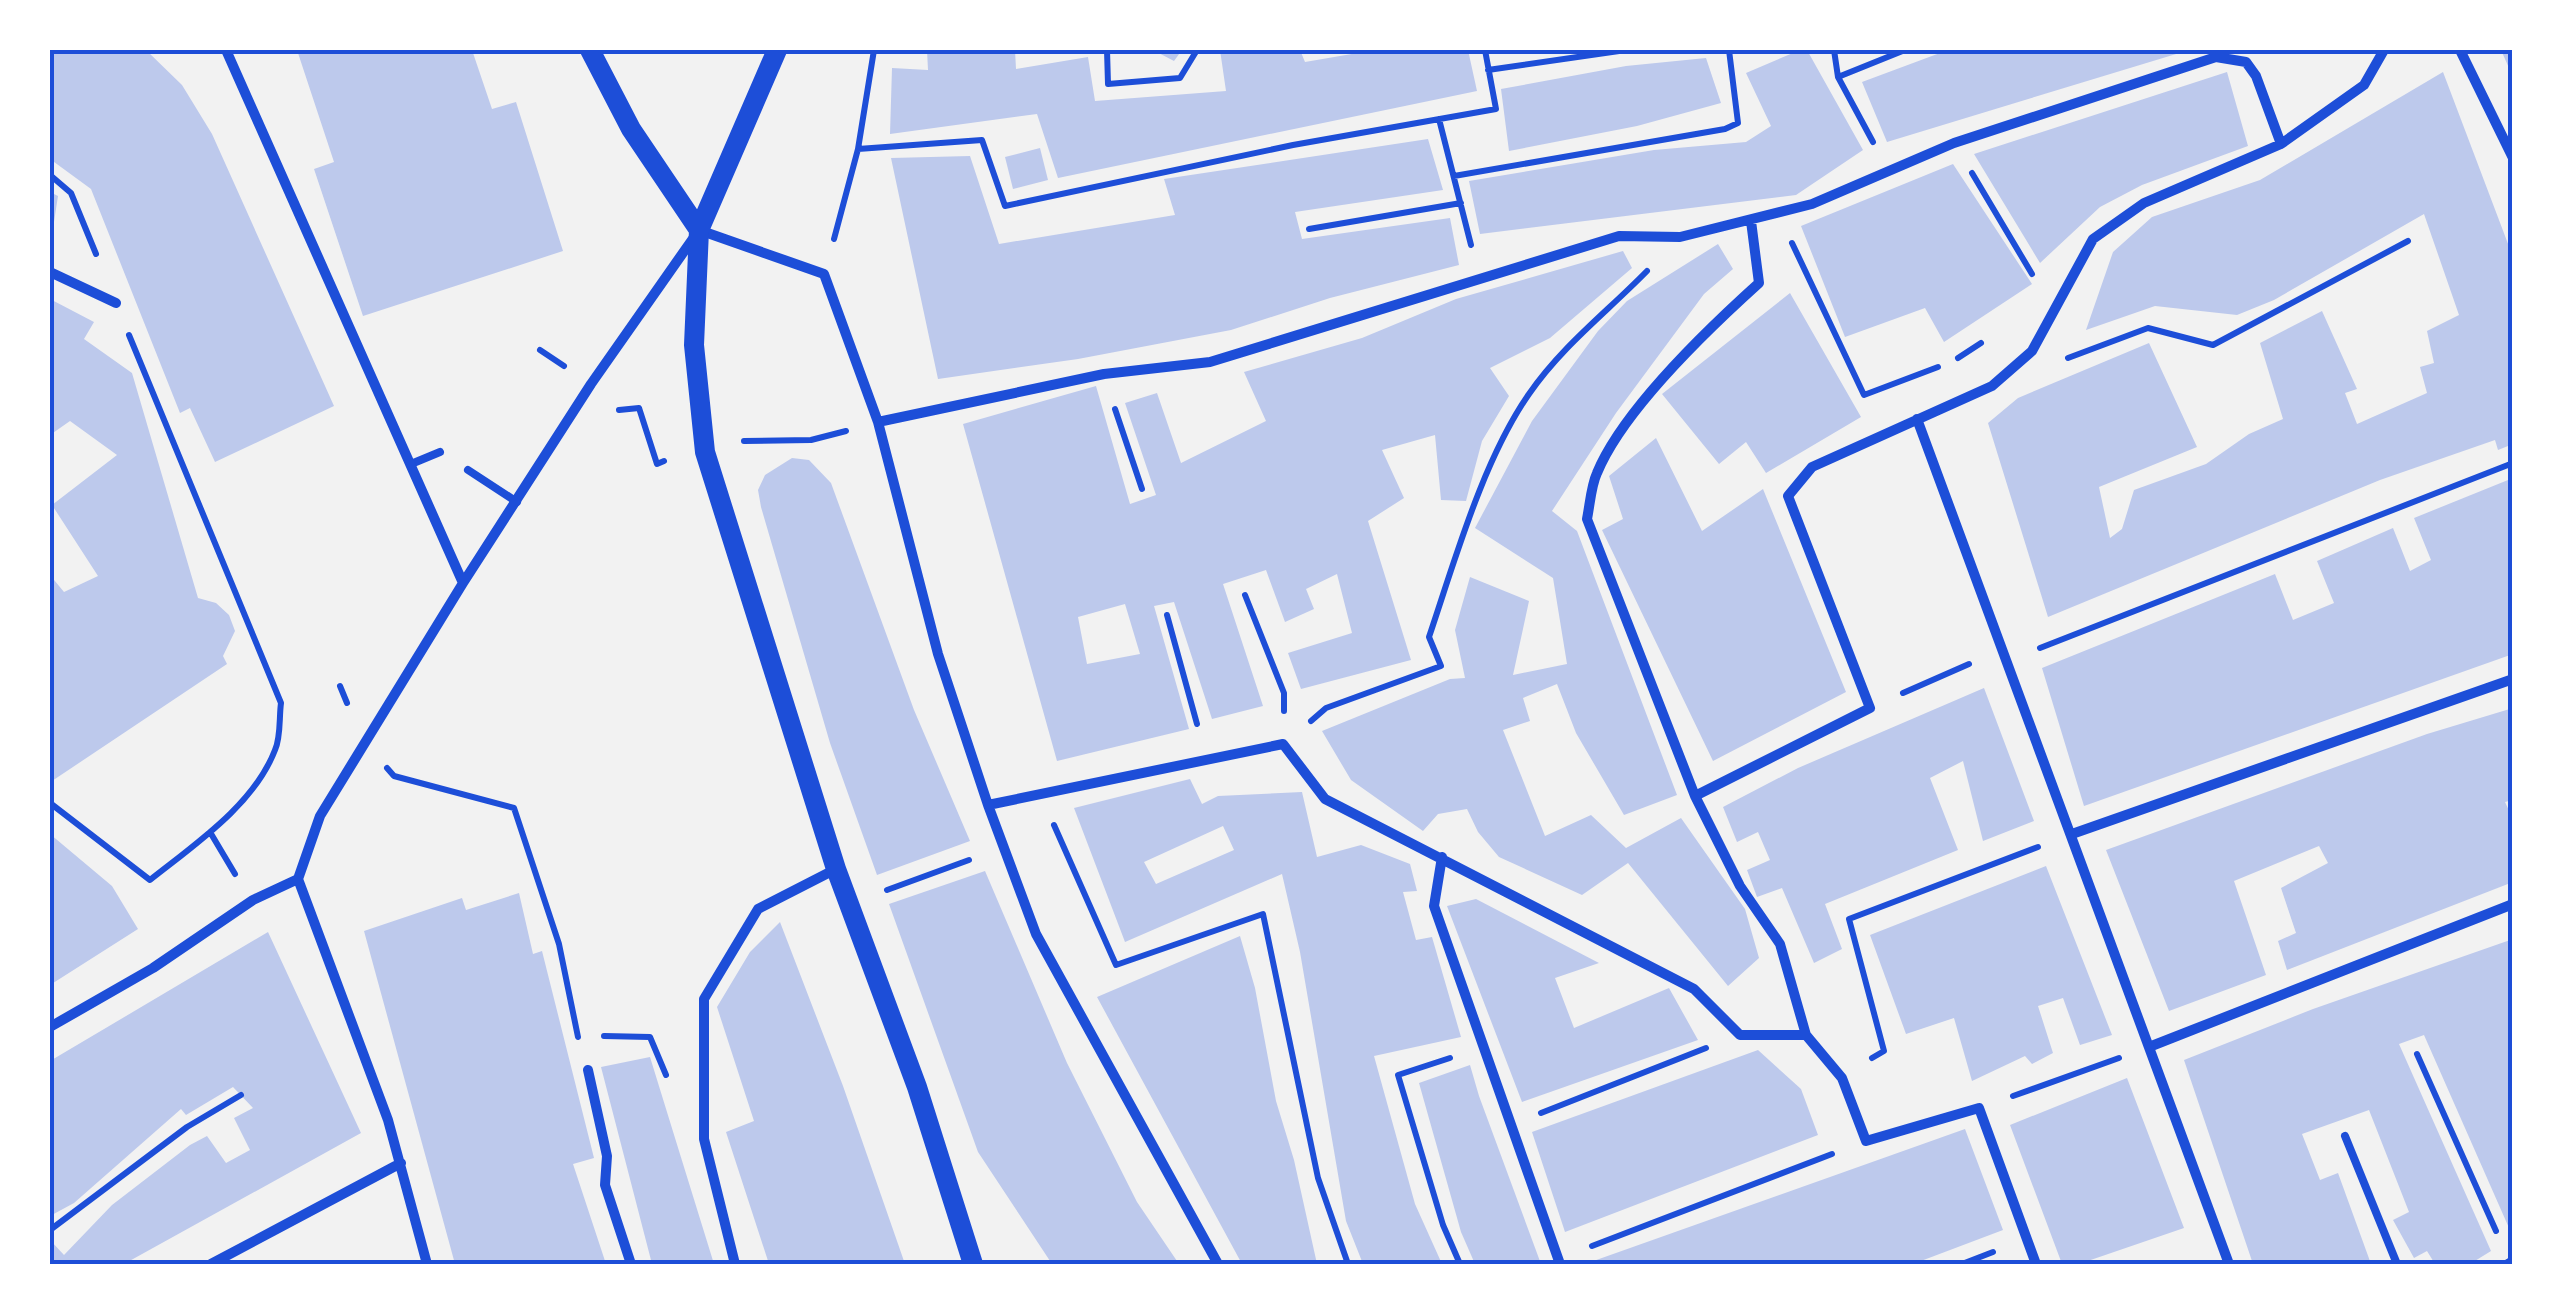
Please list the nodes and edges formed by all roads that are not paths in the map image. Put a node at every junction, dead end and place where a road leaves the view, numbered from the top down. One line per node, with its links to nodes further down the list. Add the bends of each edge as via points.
1 (226, 50): 15 (street)
2 (590, 50): 9 (main road, via 631,129)
3 (776, 50): 9 (main road)
4 (2384, 50): 6 (street, via 2364,85)
5 (2460, 50): 7 (street)
6 (2281, 144): 8 (street, via 2246,62 2216,57 1954,143 1812,204); 12 (street, via 2144,203 2093,239 2032,351 1992,386)
7 (2513, 158)
8 (1750, 221): 13 (street, via 1680,237 1619,236 1210,362 1104,374); 20 (street, via 1759,283 1698,339 1635,415 1597,473 1587,519)
9 (699, 230): 13 (street, via 824,274); 17 (street); 24 (main road, via 694,344 706,452)
10 (50, 272): 11 (street)
11 (116, 303)
12 (1917, 419): 20 (street, via 1812,467 1788,496 1870,708); 22 (street)
13 (878, 422): 21 (street, via 938,654)
14 (440, 452): 15 (lane)
15 (411, 464): 18 (street)
16 (468, 470): 17 (lane)
17 (518, 502): 18 (street)
18 (462, 583): 25 (street, via 320,816)
19 (2513, 679): 22 (street)
20 (1696, 796): 28 (street, via 1740,886 1780,944)
21 (988, 806): 23 (street, via 1283,744 1325,799); 39 (street, via 1036,934)
22 (2072, 834): 29 (street)
23 (1442, 856): 28 (street, via 1694,988 1740,1035); 33 (street, via 1434,906)
24 (836, 869): 37 (street, via 758,909 704,1000 704,1139); 38 (main road, via 917,1086)
25 (298, 878): 27 (street); 32 (street)
26 (2513, 904): 29 (street)
27 (50, 1027)
28 (1806, 1035): 40 (street, via 1842,1078 1866,1141 1979,1108)
29 (2149, 1047): 41 (street)
30 (588, 1070): 36 (street, via 607,1156 605,1185)
31 (2344, 1136): 42 (lane)
32 (400, 1163): 34 (street); 35 (street)
33 (1559, 1262)
34 (211, 1264)
35 (426, 1264)
36 (631, 1264)
37 (734, 1264)
38 (973, 1264)
39 (1218, 1264)
40 (2036, 1264)
41 (2229, 1264)
42 (2397, 1264)

